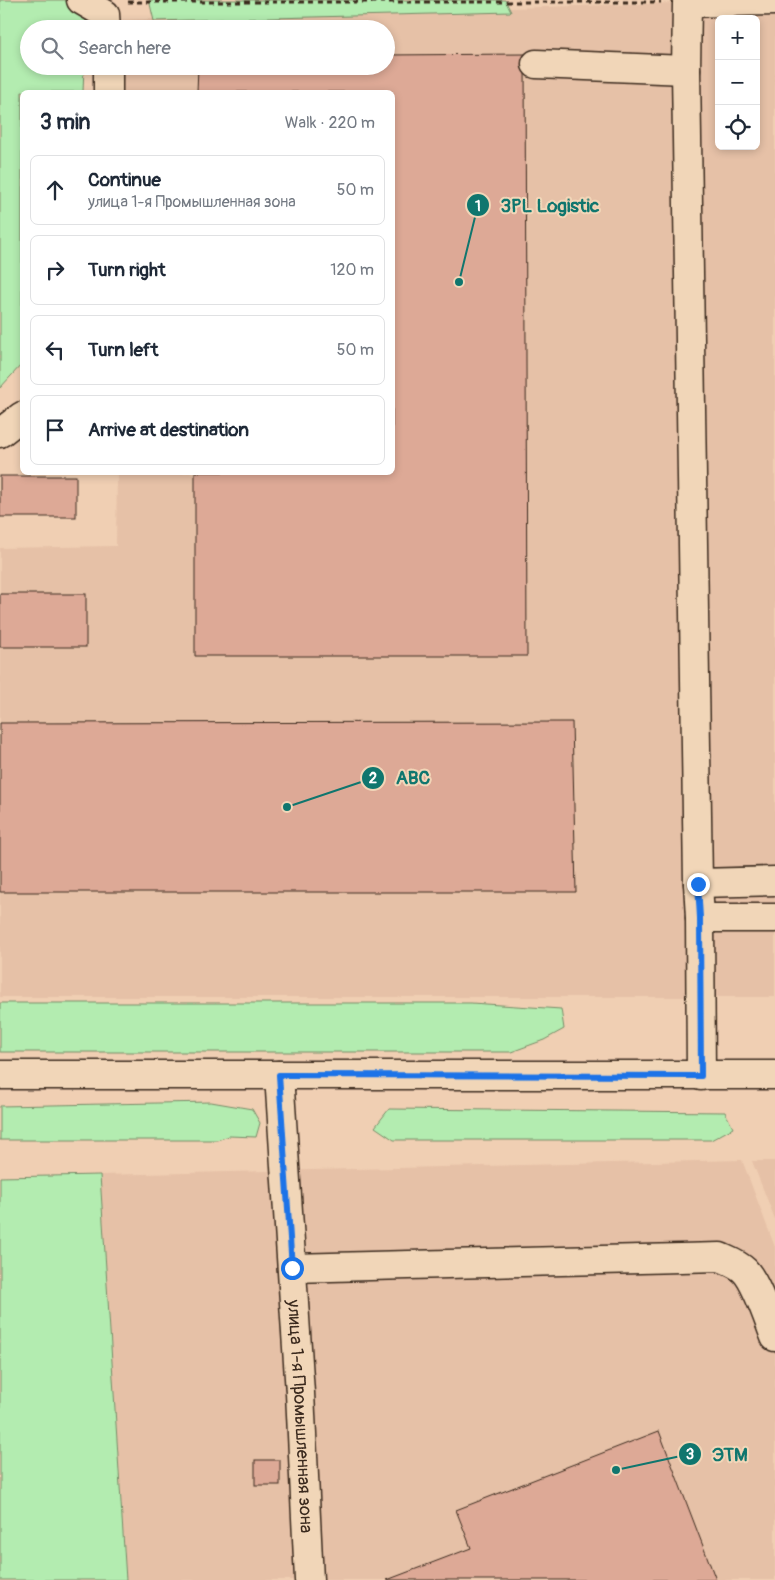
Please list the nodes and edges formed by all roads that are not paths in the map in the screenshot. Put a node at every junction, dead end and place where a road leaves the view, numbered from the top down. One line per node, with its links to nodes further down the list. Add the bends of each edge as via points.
1 (81, 0): 3 (street)
2 (775, 1): 5 (street, via 687,3)
3 (104, 20)
4 (536, 64): 5 (street)
5 (686, 70): 11 (street)
6 (108, 75): 7 (street)
7 (108, 90)
8 (20, 418): 9 (street)
9 (0, 433)
10 (775, 881): 11 (street)
11 (698, 884): 12 (street)
12 (700, 918): 13 (street); 16 (street)
13 (775, 918)
14 (0, 1075): 15 (street)
15 (279, 1075): 16 (street); 18 (street, улица 1-я Промышленная зона)
16 (701, 1076): 17 (street)
17 (775, 1076)
18 (292, 1268): 19 (street, via 720,1257 745,1271); 20 (street, улица 1-я Промышленная зона)
19 (775, 1337)
20 (309, 1580)

